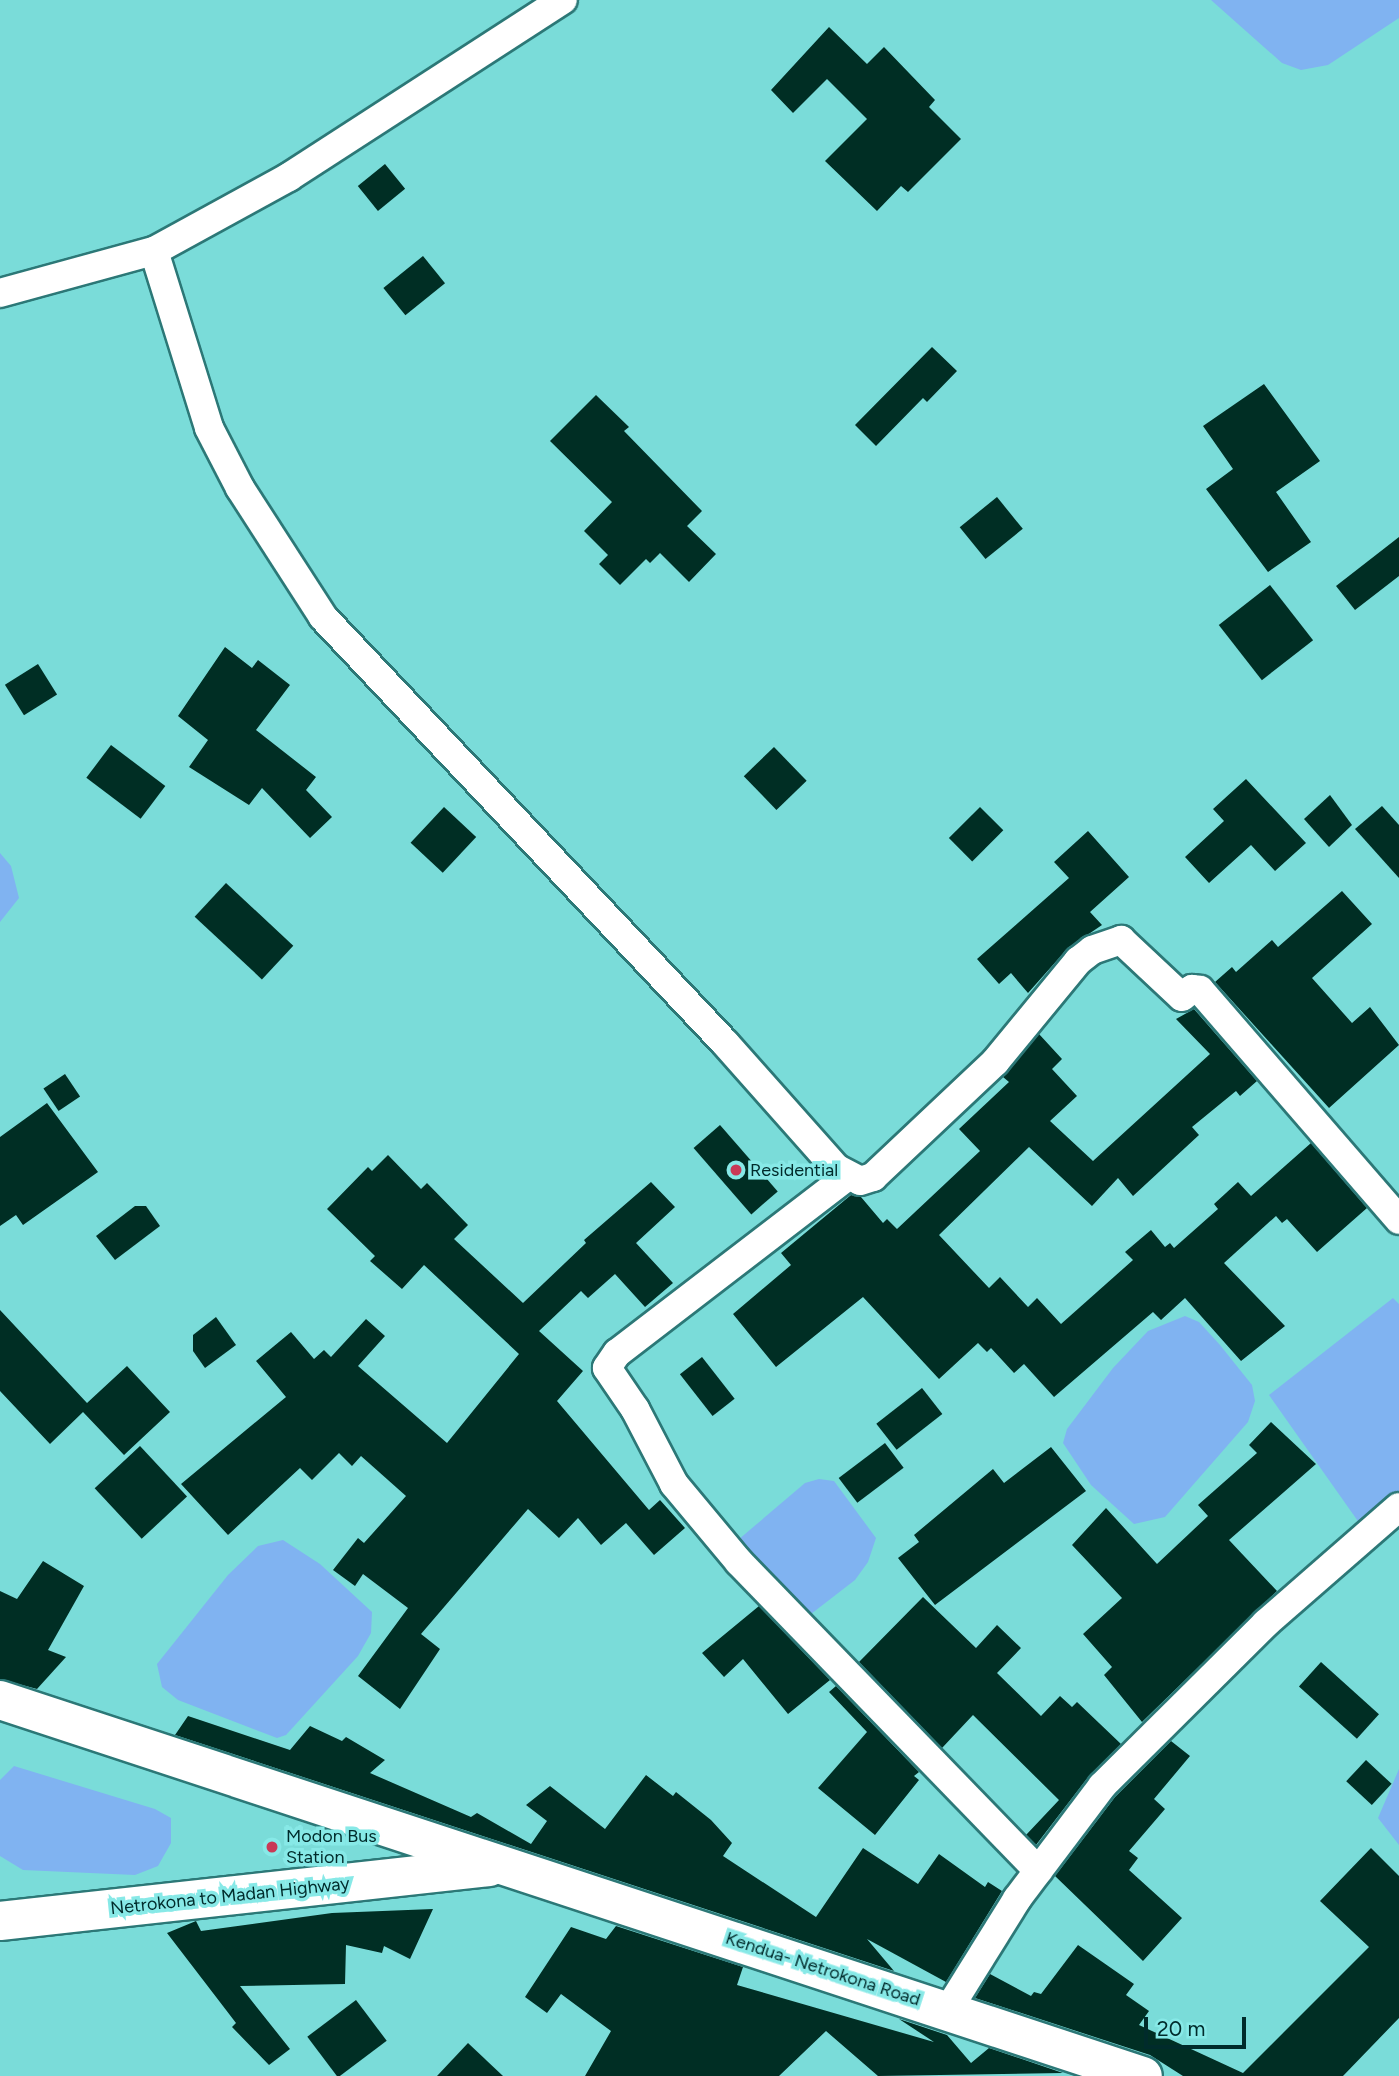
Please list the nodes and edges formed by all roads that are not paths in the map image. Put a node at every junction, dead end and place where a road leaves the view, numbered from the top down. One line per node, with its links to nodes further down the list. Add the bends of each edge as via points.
1 (563, 0): 2 (street, via 289,177)
2 (154, 251): 3 (street); 4 (street, via 209,428 240,488 323,617 716,1034 815,1147)
3 (0, 293)
4 (848, 1176): 5 (street, via 860,1181 873,1177 995,1062 1078,961 1092,950 1121,940 1182,997 1192,989 1200,990); 9 (street, via 617,1353 607,1368 635,1409 674,1484 739,1562)
5 (1399, 1220)
6 (1399, 1507): 9 (street, via 1266,1623 1102,1786)
7 (0, 1700): 8 (main road, Kendua- Netrokona Road)
8 (501, 1865): 10 (main road, Netrokona to Madan Highway); 11 (main road, Kendua- Netrokona Road)
9 (1038, 1871): 11 (street)
10 (0, 1921)
11 (948, 2010): 12 (main road, Kendua- Netrokona Road)
12 (1143, 2076)

